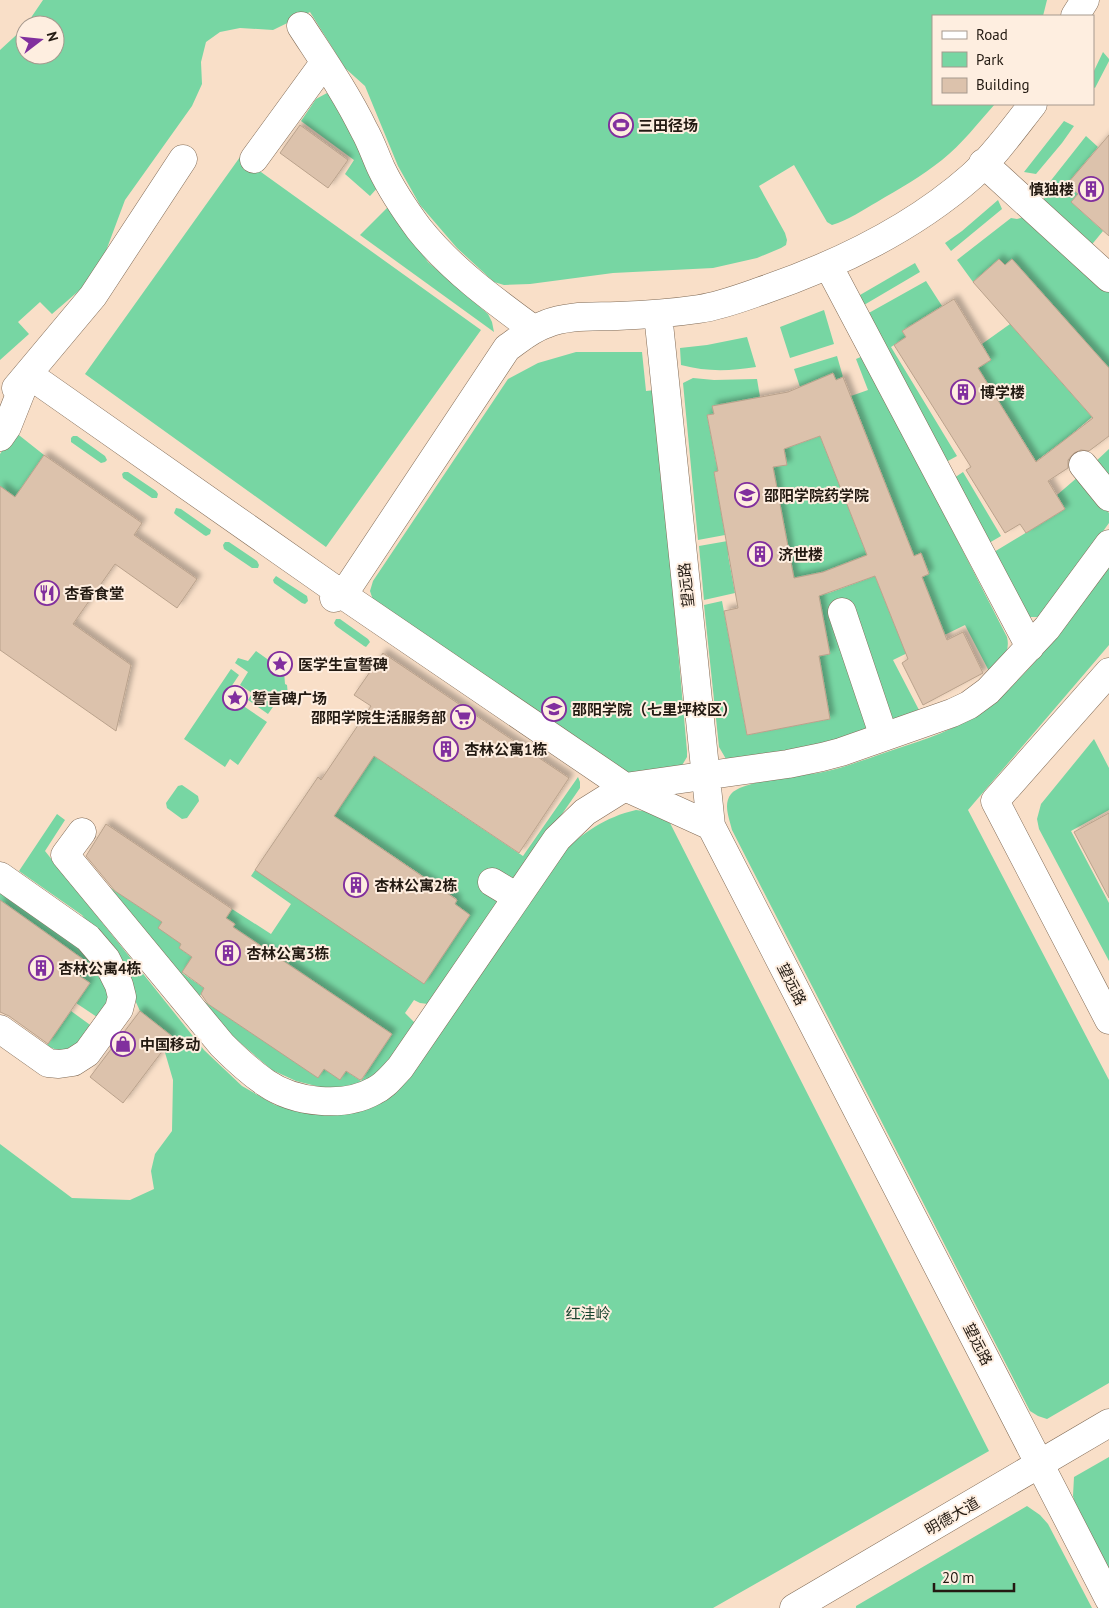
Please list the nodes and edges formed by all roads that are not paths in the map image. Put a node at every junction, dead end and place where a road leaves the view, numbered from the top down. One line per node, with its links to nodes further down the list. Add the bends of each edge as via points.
1 (1084, 0): 2 (lane)
2 (1076, 15)
3 (301, 26): 4 (lane)
4 (324, 63): 7 (lane); 12 (lane, via 365,130 399,201 419,229 479,289)
5 (1032, 105): 8 (lane)
6 (182, 159): 13 (lane, via 93,296)
7 (254, 159)
8 (984, 162): 9 (lane, via 973,175 934,205 889,235); 10 (lane)
9 (828, 265): 11 (lane, via 750,295 703,308); 21 (lane)
10 (1109, 278)
11 (658, 314): 12 (lane, via 569,318); 24 (lane, 望远路)
12 (533, 329): 19 (lane, via 507,348)
13 (28, 374): 14 (lane); 15 (lane); 19 (lane)
14 (0, 408)
15 (0, 437)
16 (1083, 465): 17 (lane)
17 (1109, 497)
18 (1109, 544): 21 (lane)
19 (339, 596): 25 (lane)
20 (842, 612): 23 (lane)
21 (1030, 647): 23 (lane, via 988,691 969,705)
22 (1109, 672): 31 (lane, via 995,801)
23 (884, 737): 24 (lane, via 822,757)
24 (706, 776): 25 (lane); 26 (lane, 望远路)
25 (625, 787): 26 (lane); 30 (lane, via 585,812 557,839)
26 (711, 826): 34 (lane, 望远路)
27 (82, 832): 30 (lane, via 65,855 222,1045 268,1084 294,1096 319,1101 358,1098 385,1084 400,1068)
28 (0, 876): 32 (lane, via 88,938 106,959 122,998 118,1009 87,1053 73,1062 48,1063)
29 (492, 882): 30 (lane)
30 (517, 897)
31 (1109, 1020)
32 (0, 1028)
33 (1109, 1423): 34 (lane, 明德大道)
34 (1040, 1464): 35 (lane, 望远路); 36 (lane, 明德大道)
35 (1109, 1599)
36 (825, 1600): 37 (lane, 明德大道)
37 (794, 1608)

